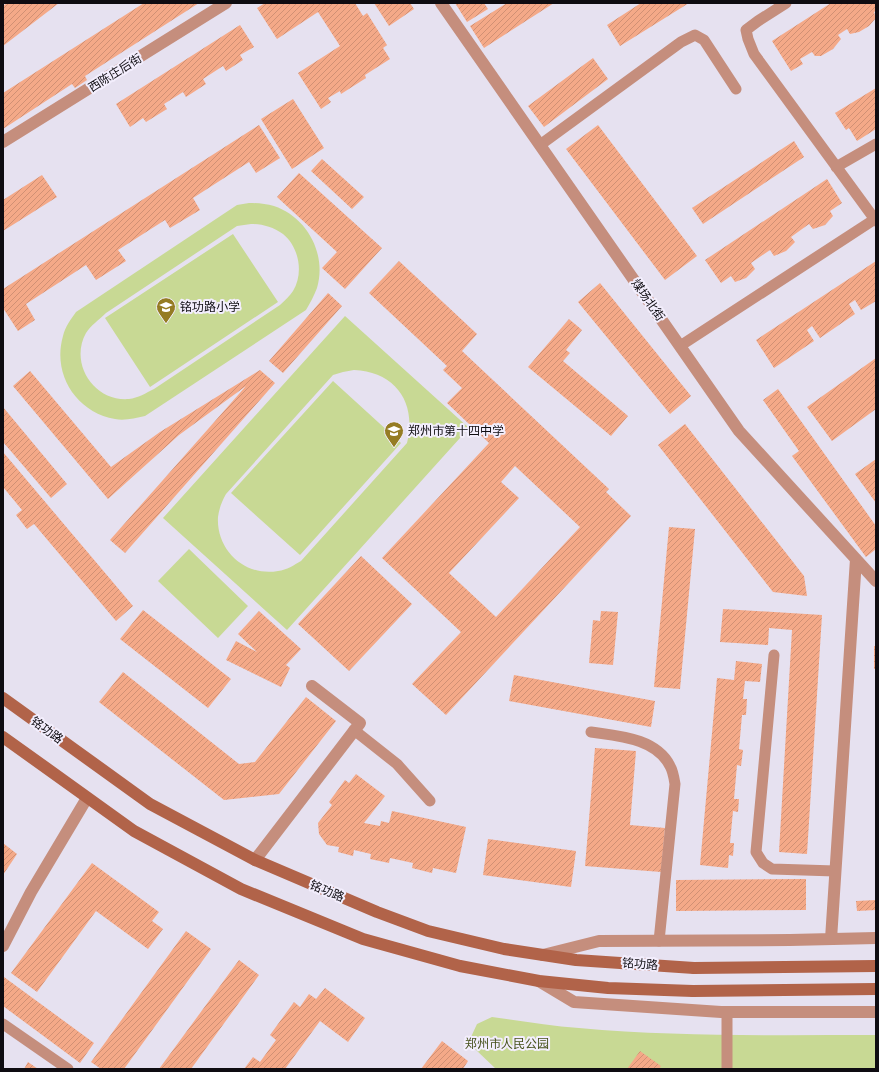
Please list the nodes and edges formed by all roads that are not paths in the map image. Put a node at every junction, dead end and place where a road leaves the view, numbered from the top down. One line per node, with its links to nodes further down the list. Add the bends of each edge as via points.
1 (226, 3): 5 (street, 西陈庄后街)
2 (441, 3): 7 (street, 煤场北街)
3 (786, 3): 8 (lane, via 746,30 748,39 754,54)
4 (736, 88): 7 (lane, via 704,40 695,35 681,42)
5 (3, 142)
6 (876, 144): 8 (lane)
7 (540, 145): 10 (street, 煤场北街)
8 (836, 167): 9 (lane)
9 (875, 220): 10 (lane)
10 (680, 346): 11 (street, 煤场北街, via 739,431)
11 (856, 559): 12 (street, 煤场北街); 22 (street)
12 (876, 581)
13 (774, 655): 22 (lane, via 756,852 763,863 772,869)
14 (312, 686): 16 (street, via 360,722)
15 (3, 698): 21 (main road, 铭功路, via 150,804)
16 (354, 730): 20 (lane, via 398,764); 21 (street)
17 (590, 732): 25 (lane, via 632,738 647,744 664,757 671,768 675,784)
18 (3, 737): 19 (main road, 铭功路)
19 (88, 798): 26 (street, via 31,892); 29 (main road, 铭功路, via 134,831 241,888 363,939 460,966)
20 (430, 801)
21 (255, 860): 27 (main road, 铭功路, via 428,931)
22 (835, 871): 24 (street)
23 (876, 938): 24 (street)
24 (831, 939): 25 (street)
25 (659, 941): 27 (street, via 599,941)
26 (3, 946)
27 (542, 956): 28 (main road, 铭功路, bridge, via 694,968)
28 (876, 966)
29 (539, 981): 30 (main road, 铭功路, bridge, via 608,988 693,991); 31 (street, via 574,1002)
30 (876, 989)
31 (727, 1012): 32 (street); 35 (lane)
32 (876, 1012)
33 (3, 1024): 34 (lane)
34 (68, 1069)
35 (727, 1069)

